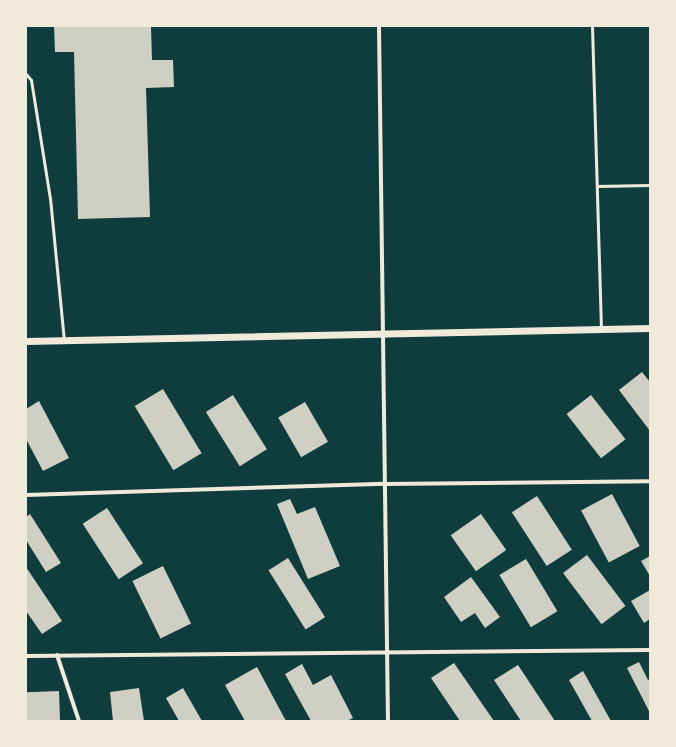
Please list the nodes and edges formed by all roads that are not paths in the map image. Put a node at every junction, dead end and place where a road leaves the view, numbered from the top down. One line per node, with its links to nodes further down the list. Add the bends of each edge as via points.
1 (380, 26): 8 (street)
2 (592, 26): 5 (lane)
3 (26, 74): 9 (lane, via 31,80 50,198)
4 (650, 185): 5 (lane)
5 (597, 186): 7 (lane)
6 (650, 328): 7 (street)
7 (602, 329): 8 (street)
8 (383, 333): 9 (street); 12 (street)
9 (64, 340): 10 (street)
10 (26, 341)
11 (650, 481): 12 (street)
12 (385, 484): 13 (street); 15 (street)
13 (26, 495)
14 (650, 650): 15 (street)
15 (387, 653): 16 (street); 19 (street)
16 (57, 655): 17 (street); 18 (street)
17 (26, 656)
18 (80, 721)
19 (388, 721)

